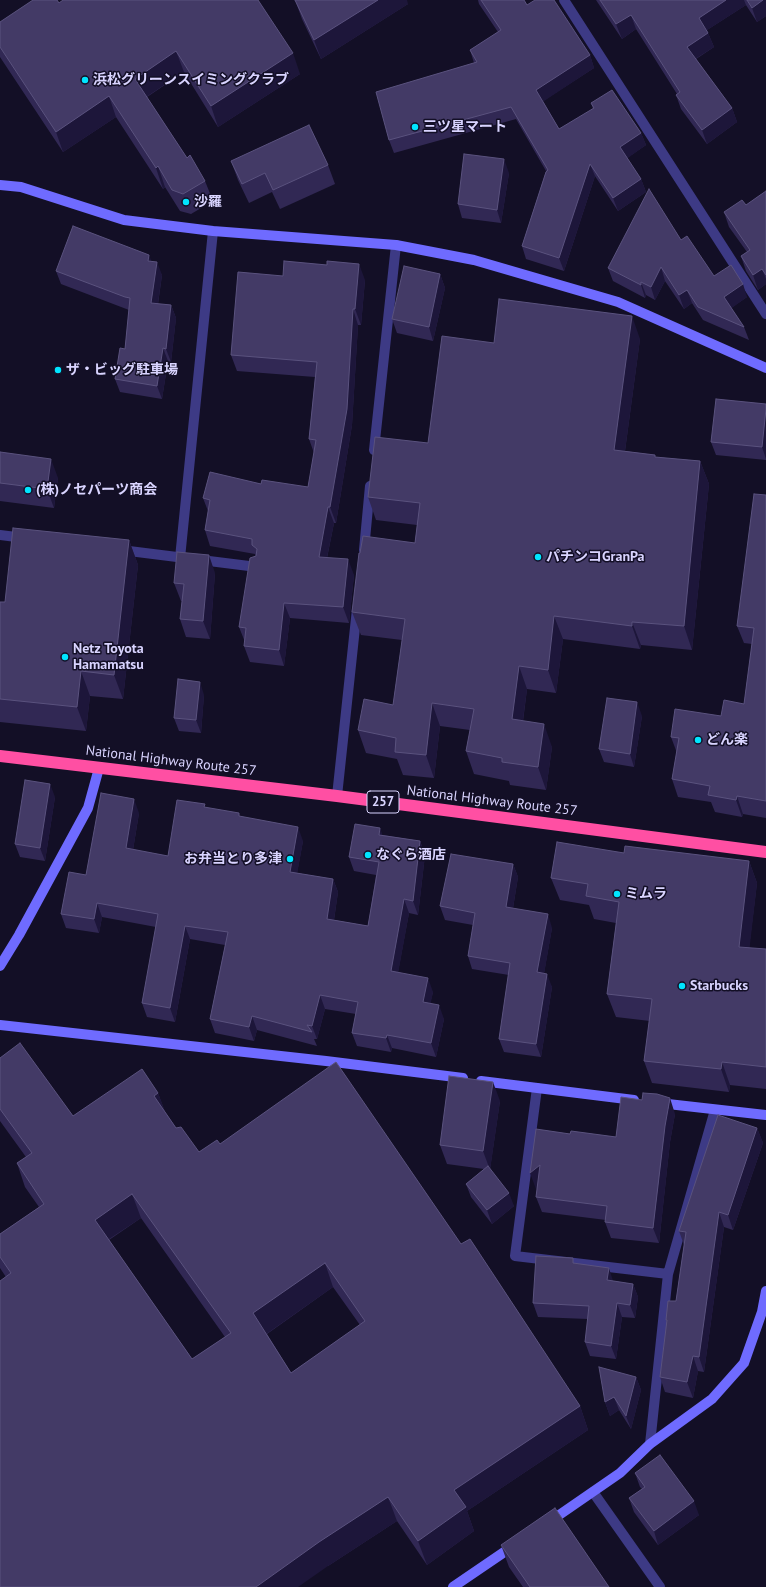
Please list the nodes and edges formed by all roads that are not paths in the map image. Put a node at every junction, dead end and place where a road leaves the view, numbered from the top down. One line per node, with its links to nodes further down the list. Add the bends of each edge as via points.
1 (564, 0): 5 (street)
2 (0, 185): 3 (street, via 20,187 124,220)
3 (214, 231): 4 (street); 12 (street)
4 (396, 245): 6 (street, via 474,260 618,302); 7 (street)
5 (766, 314)
6 (766, 368)
7 (373, 458)
8 (372, 474): 13 (street)
9 (0, 535): 10 (street)
10 (31, 539)
11 (109, 549): 12 (street)
12 (180, 558): 14 (street)
13 (362, 560)
14 (257, 567)
15 (358, 599): 18 (street)
16 (0, 756): 17 (highway, National Highway Route 257 / 257)
17 (99, 768): 18 (highway, National Highway Route 257 / 257); 20 (street, via 88,808)
18 (337, 796): 19 (highway, National Highway Route 257 / 257)
19 (766, 852)
20 (0, 966)
21 (0, 1025): 22 (street, via 326,1061)
22 (537, 1088): 23 (street); 25 (street, via 515,1256)
23 (715, 1110): 24 (street); 25 (street)
24 (766, 1114)
25 (668, 1274): 27 (street)
26 (766, 1291): 27 (street, via 762,1312 744,1363 712,1399)
27 (650, 1444): 28 (street, via 620,1473)
28 (593, 1492): 29 (street); 32 (street)
29 (542, 1527)
30 (523, 1540): 31 (street)
31 (453, 1587)
32 (660, 1587)

